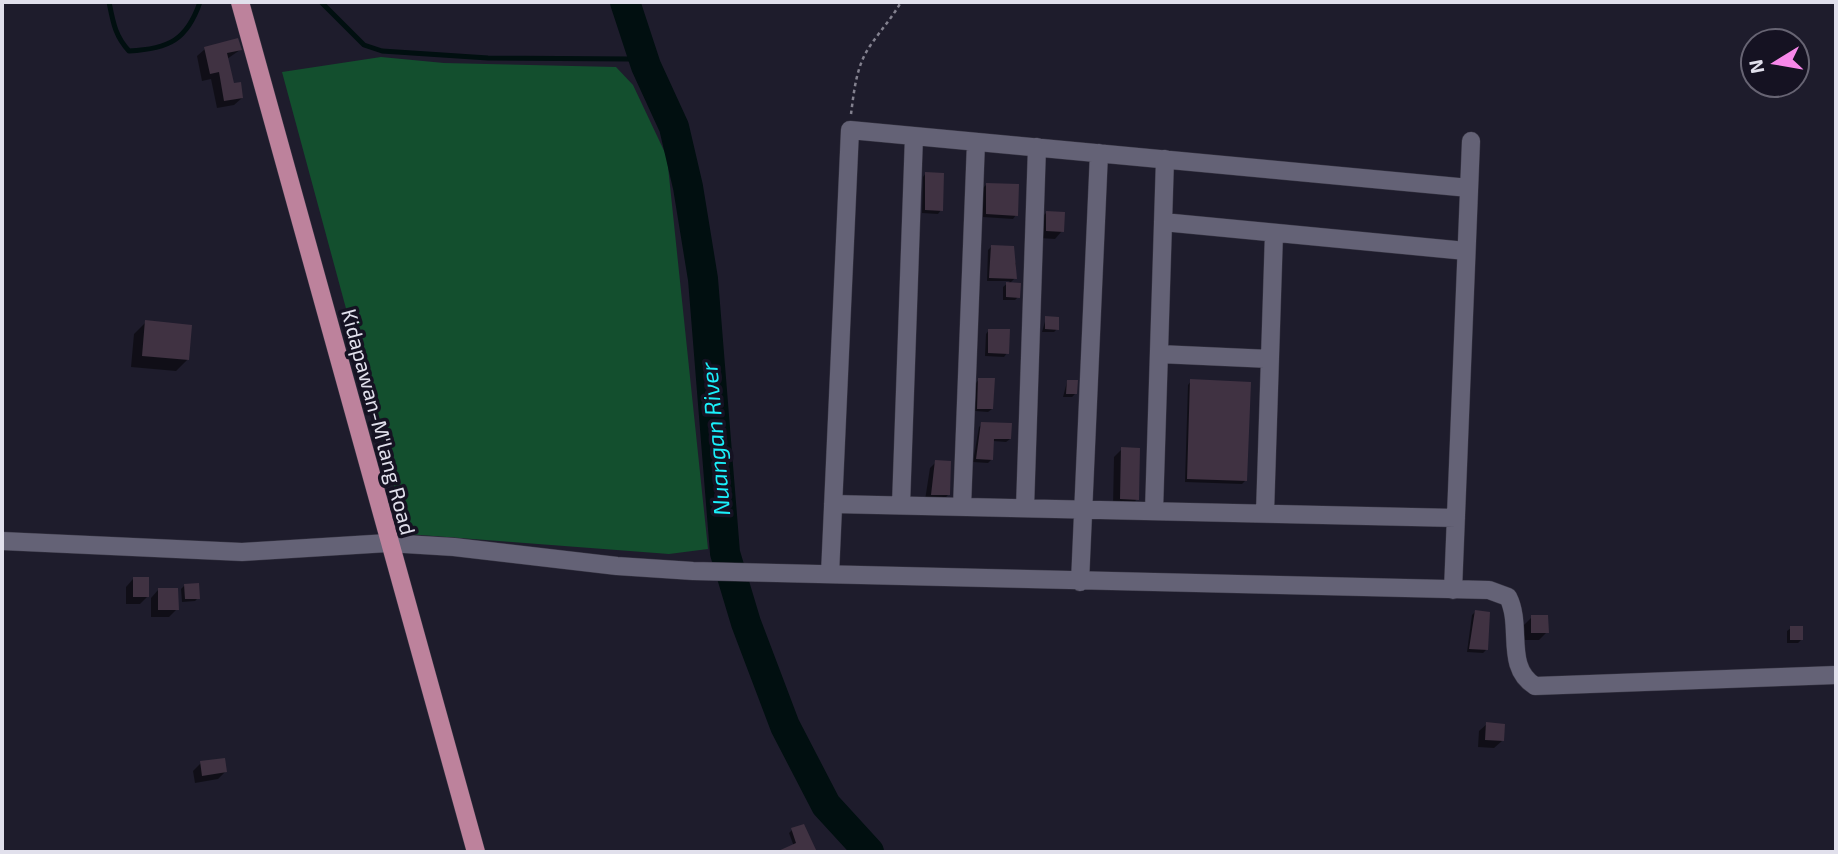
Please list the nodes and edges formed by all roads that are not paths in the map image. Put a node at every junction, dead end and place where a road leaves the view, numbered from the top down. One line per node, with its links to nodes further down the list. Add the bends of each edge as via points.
1 (240, 2): 23 (main road, Kidapawan-M'lang Road)
2 (914, 136): 4 (street); 14 (street, via 850,130); 15 (street)
3 (1471, 141): 8 (street)
4 (976, 142): 5 (street); 16 (street)
5 (1037, 147): 6 (street); 17 (street)
6 (1099, 153): 7 (street); 18 (street)
7 (1165, 159): 8 (street); 9 (street)
8 (1469, 188): 11 (street)
9 (1163, 222): 10 (street); 12 (street)
10 (1274, 233): 11 (street); 13 (street)
11 (1466, 251): 21 (street)
12 (1159, 354): 13 (street); 19 (street)
13 (1270, 359): 20 (street)
14 (833, 503): 15 (street); 24 (street)
15 (901, 505): 16 (street)
16 (962, 507): 17 (street)
17 (1025, 508): 18 (street)
18 (1084, 509): 19 (street); 25 (street)
19 (1154, 511): 20 (street)
20 (1265, 513): 21 (street)
21 (1456, 518): 26 (street)
22 (2, 541): 23 (street, via 242,552)
23 (388, 543): 24 (street, via 617,566); 28 (main road, Kidapawan-M'lang Road)
24 (830, 574): 25 (street)
25 (1080, 582): 26 (street)
26 (1453, 590): 27 (street, via 1489,590 1508,597 1513,607 1518,668 1535,685)
27 (1836, 675)
28 (476, 852)

